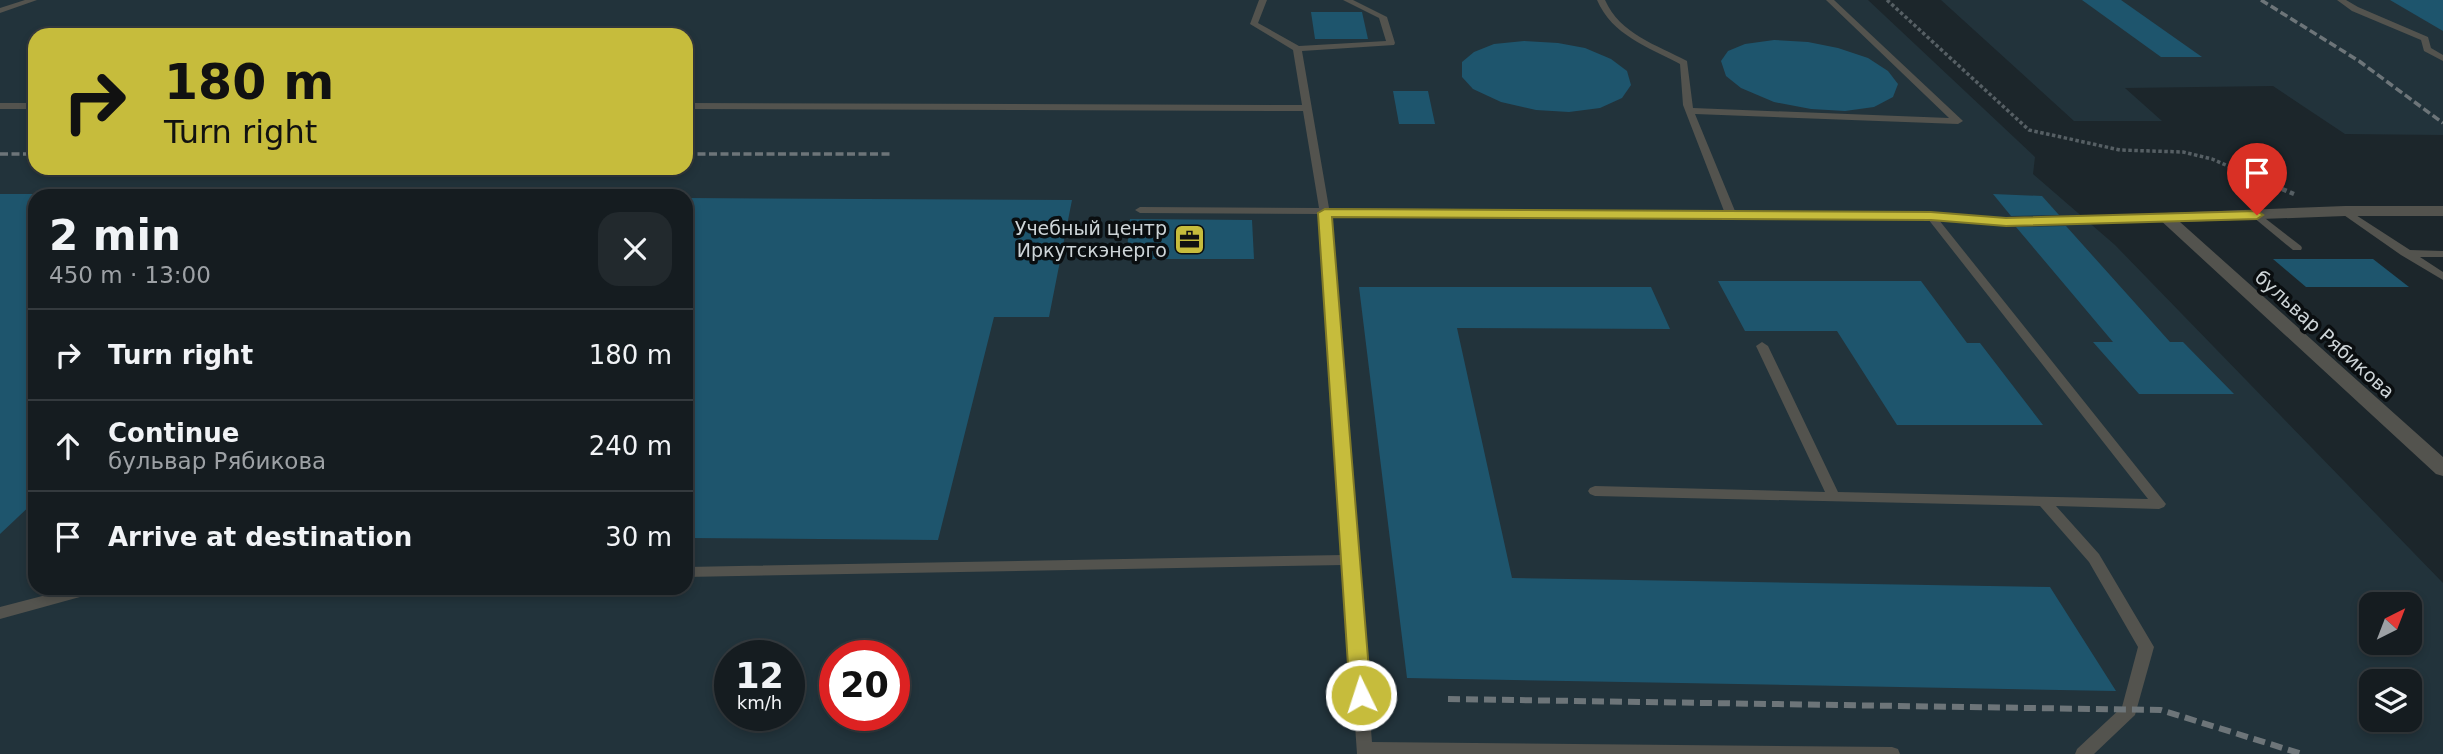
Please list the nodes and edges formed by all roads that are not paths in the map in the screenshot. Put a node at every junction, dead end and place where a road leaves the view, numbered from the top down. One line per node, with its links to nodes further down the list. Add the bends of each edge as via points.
1 (33, 0): 7 (lane)
2 (1263, 0): 8 (lane, via 1254,24)
3 (1347, 0): 8 (lane, via 1383,17 1391,43)
4 (1601, 0): 14 (lane, via 1613,23 1684,63)
5 (1830, 0): 14 (lane, via 1958,121)
6 (2341, 0): 9 (lane, via 2425,39 2427,49)
7 (0, 11)
8 (1297, 49): 13 (lane)
9 (2443, 58)
10 (0, 106): 11 (lane)
11 (28, 106)
12 (693, 106): 13 (lane)
13 (1307, 108): 18 (lane)
14 (1689, 111): 19 (lane)
15 (1140, 210): 18 (lane)
16 (2345, 211): 17 (street); 20 (street); 24 (lane)
17 (2443, 211)
18 (1325, 213): 19 (lane); 32 (lane)
19 (1731, 215): 21 (lane)
20 (2257, 215): 22 (street); 23 (lane)
21 (1931, 216): 22 (lane, via 2006,222); 31 (lane, via 2159,504)
22 (2166, 218): 28 (street, бульвар Рябикова)
23 (2297, 248)
24 (2404, 253): 25 (lane); 26 (lane)
25 (2443, 254)
26 (2443, 277)
27 (1762, 346): 30 (lane)
28 (2443, 469)
29 (1595, 491): 30 (lane)
30 (1834, 497): 31 (lane)
31 (2043, 501): 38 (lane, via 2094,558 2146,647 2129,710)
32 (1351, 560): 33 (lane); 36 (lane)
33 (693, 572)
34 (67, 595): 35 (lane)
35 (0, 613)
36 (1365, 751): 37 (lane)
37 (1892, 754)
38 (2082, 754)

